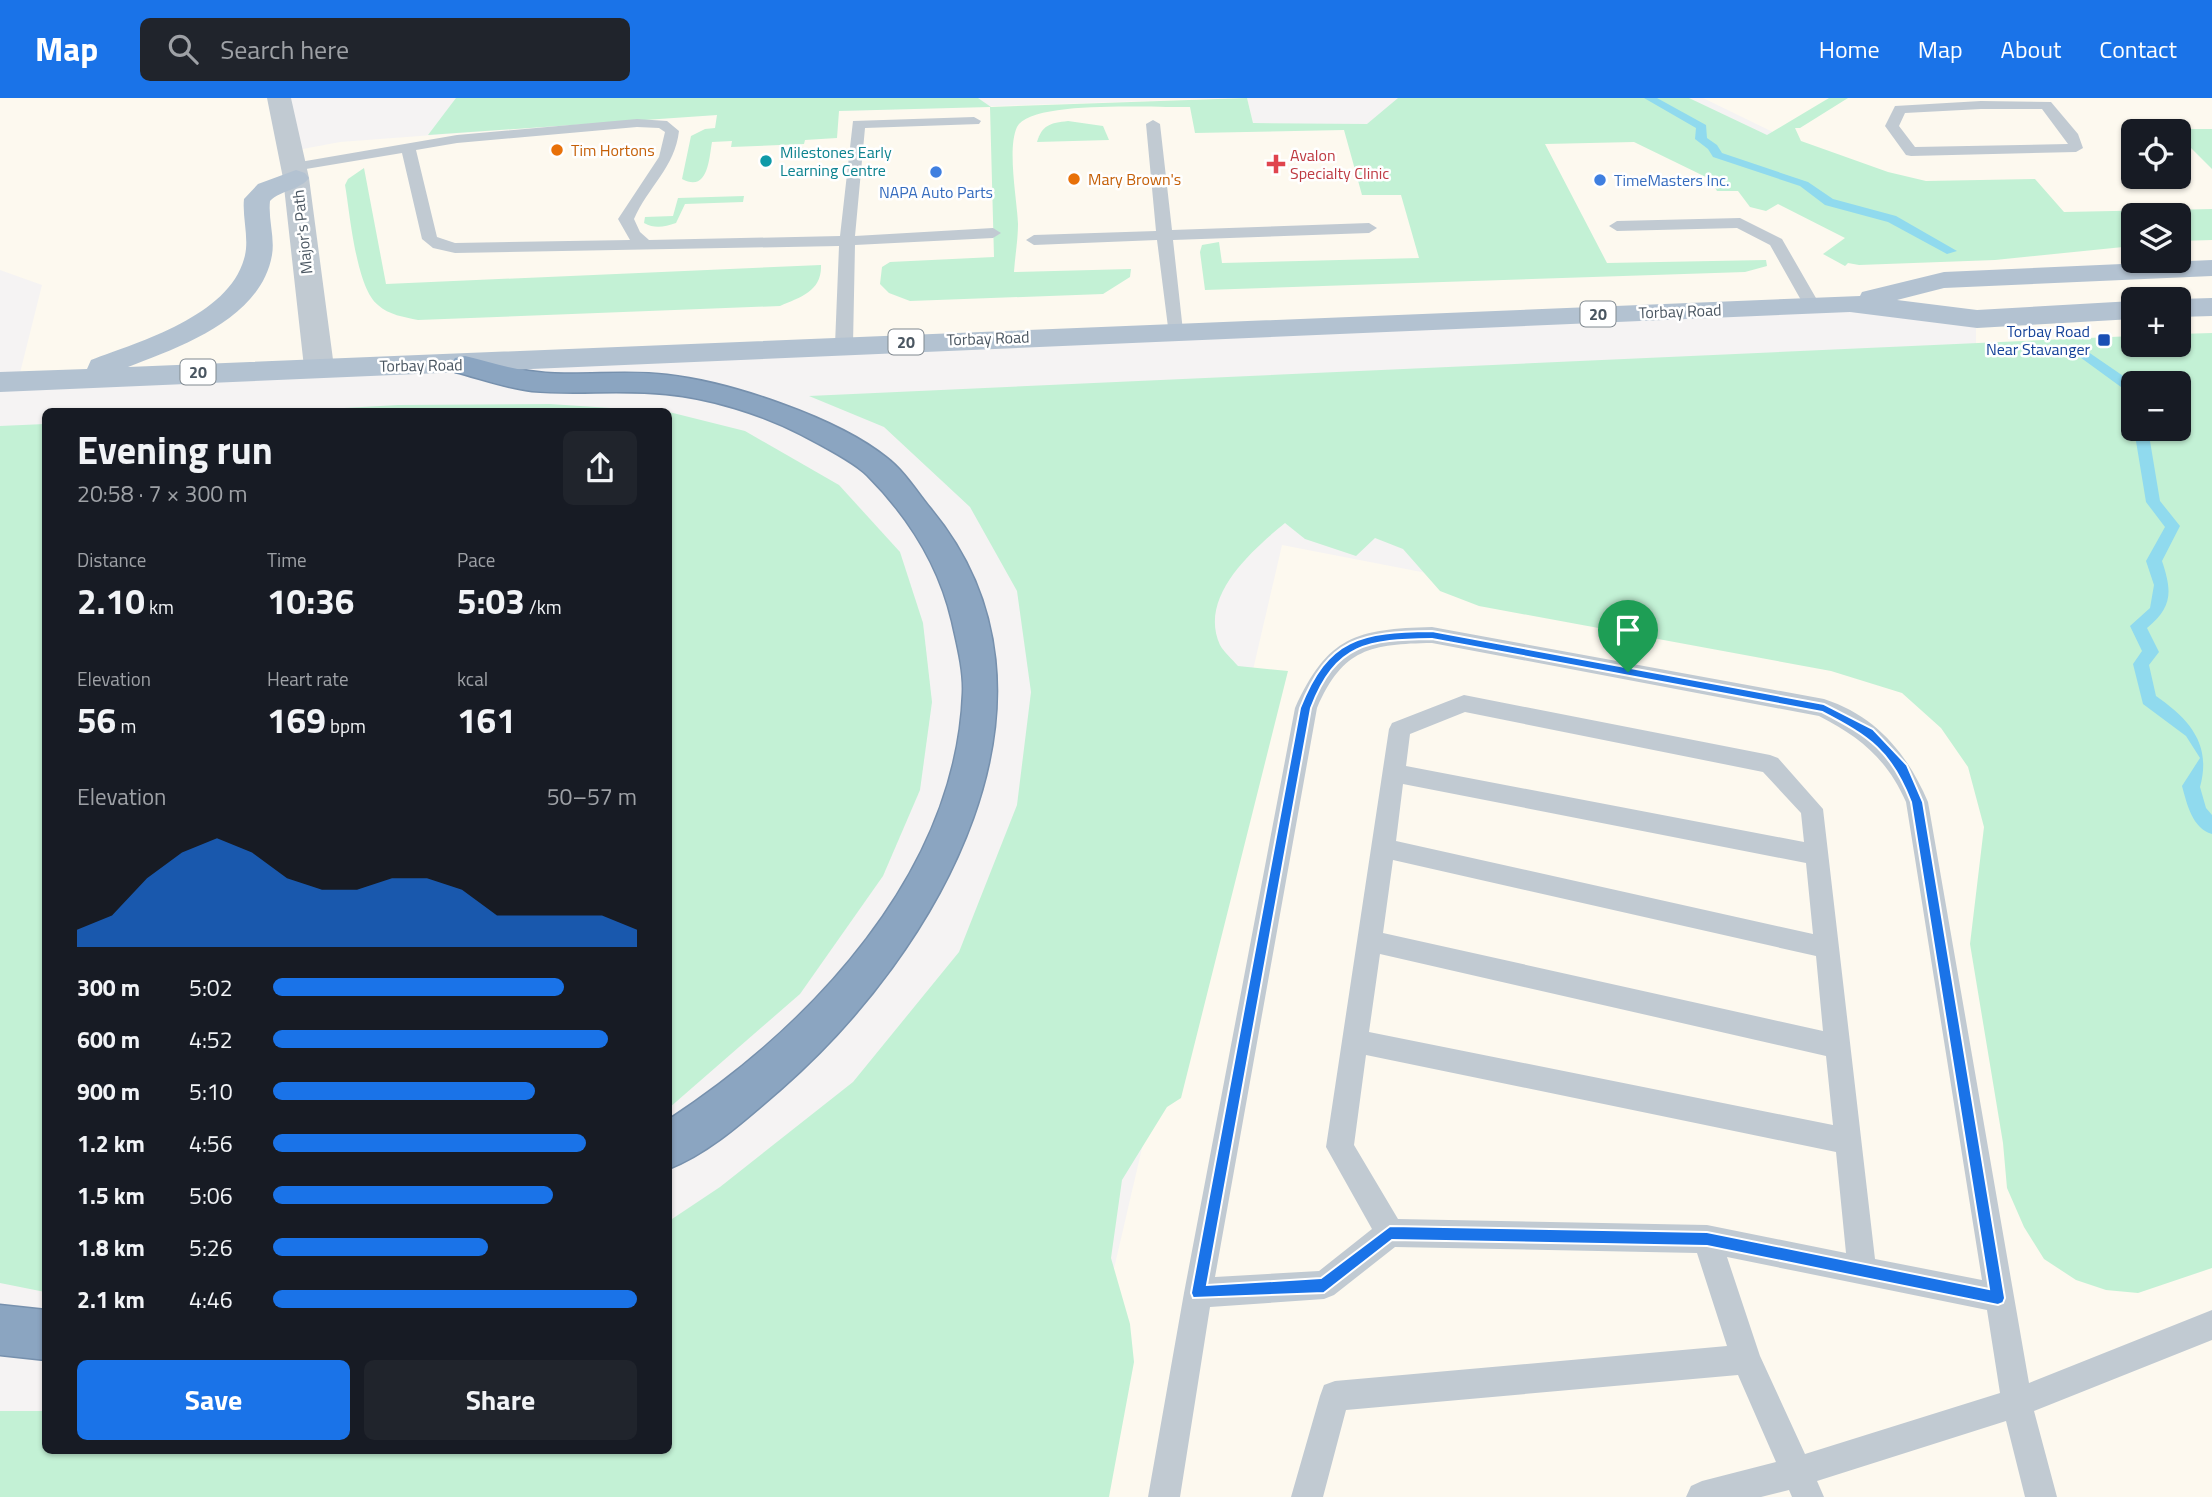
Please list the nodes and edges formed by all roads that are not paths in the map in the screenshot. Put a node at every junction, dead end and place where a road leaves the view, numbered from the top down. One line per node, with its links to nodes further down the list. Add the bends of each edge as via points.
1 (279, 98): 6 (street, Major's Path)
2 (1978, 102): 2 (lane, via 1900,110 1892,127 1912,152 2076,148 2073,137 2046,105)
3 (974, 121): 12 (lane, via 858,124)
4 (1153, 124): 10 (lane)
5 (409, 150): 6 (lane); 13 (lane, via 426,227 430,239 439,245); 13 (lane, via 457,139 662,124 672,131 672,149 665,166 633,200 626,219)
6 (295, 172): 23 (street, Major's Path); 24 (main road, via 257,199 259,257 249,281 230,305 169,338)
7 (1617, 226): 16 (lane, via 1740,223 1776,242)
8 (1369, 228): 10 (lane)
9 (993, 233): 12 (lane)
10 (1164, 235): 11 (lane); 20 (lane)
11 (1034, 240)
12 (847, 241): 13 (lane); 21 (lane)
13 (644, 244)
14 (2212, 268): 15 (main road, Torbay Road / 20, via 1944,280)
15 (1850, 303): 16 (main road, Torbay Road / 20); 19 (main road, Torbay Road / 20, via 1977,319)
16 (1812, 305): 20 (main road, Torbay Road / 20)
17 (2212, 307): 18 (main road)
18 (2191, 308)
19 (2121, 311)
20 (1175, 331): 21 (main road, Torbay Road / 20)
21 (844, 345): 22 (main road, Torbay Road / 20)
22 (465, 365): 23 (main road, Torbay Road / 20); 34 (highway, via 530,381 667,384 727,396 809,426 877,466 937,539 965,603 981,692 972,756 952,826 917,898 873,961 803,1042 723,1110)
23 (320, 367): 24 (main road, Torbay Road / 20)
24 (76, 377): 25 (main road, Torbay Road / 20)
25 (0, 382)
26 (1394, 774): 27 (lane); 28 (lane); 28 (lane, via 1400,730 1464,703 1770,764 1812,809)
27 (1383, 848): 29 (lane); 30 (lane)
28 (1817, 855): 30 (lane)
29 (1370, 940): 31 (lane); 32 (lane)
30 (1828, 948): 32 (lane)
31 (1355, 1041): 33 (lane); 35 (lane, via 1340,1147)
32 (1839, 1047): 33 (lane)
33 (1848, 1141): 37 (lane)
34 (672, 1144)
35 (1390, 1233): 36 (lane); 38 (lane, via 1324,1285)
36 (1707, 1239): 37 (lane); 43 (lane)
37 (1861, 1270): 39 (lane)
38 (1198, 1293): 39 (lane, via 1306,708 1316,680 1339,653 1381,636 1432,635 1824,708 1869,732 1903,768 1917,802); 46 (lane)
39 (1998, 1298): 44 (lane)
40 (2212, 1325): 44 (lane)
41 (0, 1330): 42 (highway)
42 (42, 1335)
43 (1746, 1359): 45 (lane); 47 (lane, via 1335,1396)
44 (2017, 1403): 45 (lane); 49 (lane)
45 (1802, 1484): 48 (lane)
46 (1164, 1497)
47 (1307, 1497)
48 (1702, 1497)
49 (2041, 1497)

